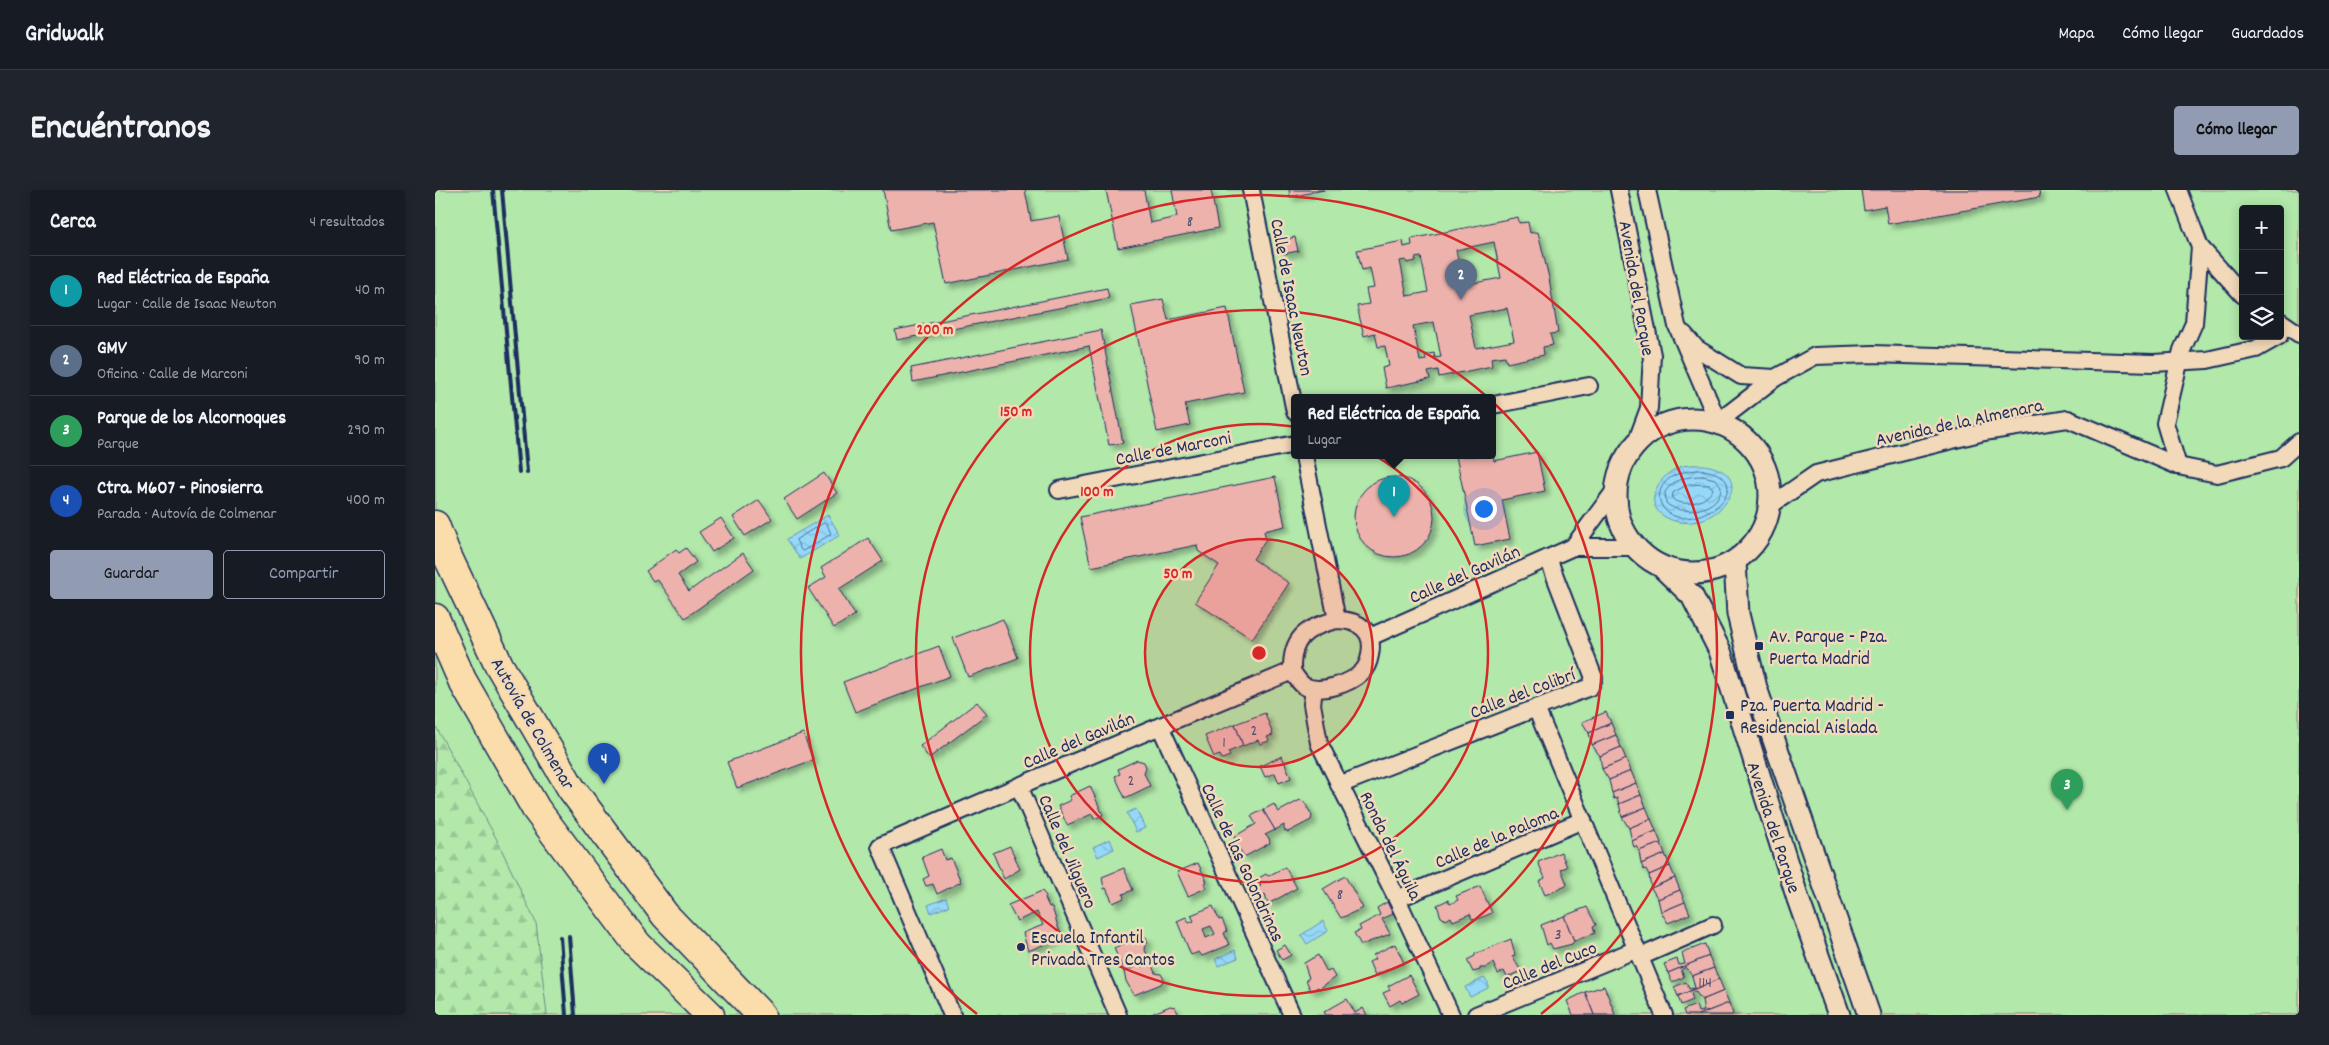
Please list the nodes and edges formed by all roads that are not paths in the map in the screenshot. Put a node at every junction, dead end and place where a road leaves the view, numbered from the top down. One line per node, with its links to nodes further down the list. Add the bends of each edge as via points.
1 (1251, 190): 12 (street, Calle de Isaac Newton)
2 (1619, 190): 16 (street, Avenida del Parque, via 1652,354 1649,408)
3 (1647, 190): 7 (street, Avenida del Parque)
4 (2178, 190): 5 (street)
5 (2200, 246): 6 (street); 9 (street, via 2194,323)
6 (2239, 290)
7 (1677, 326): 10 (street, via 1696,348 1741,376); 14 (street, Avenida del Parque)
8 (2288, 331): 9 (street, via 2256,349 2207,360)
9 (2180, 362): 10 (street, via 1873,354 1815,356); 19 (street, via 2165,423)
10 (1775, 378): 14 (street)
11 (1589, 386): 13 (street)
12 (1291, 394)
13 (1496, 404)
14 (1718, 422): 16 (street, via 1693,418 1672,421 1652,430); 22 (street, via 1751,444 1764,462 1770,483)
15 (2299, 442): 19 (street, Avenida de la Almenara, via 2281,458 2217,474)
16 (1636, 443): 20 (street, via 1622,465)
17 (1291, 445): 21 (street, Calle de Marconi)
18 (1306, 459): 30 (street)
19 (2179, 466): 22 (street, Avenida de la Almenara, via 2069,418 1984,432 1816,474)
20 (1616, 489): 24 (street, Calle del Gavilán); 25 (street, via 1618,515 1624,532)
21 (1059, 490)
22 (1771, 505): 27 (street, via 1753,547)
23 (435, 525): 43 (highway, Autovía de Colmenar, via 499,665 571,788 665,915)
24 (1573, 547): 25 (street, Calle del Gavilán); 26 (street, Calle del Gavilán)
25 (1635, 547): 28 (street)
26 (1548, 558): 31 (street, Calle del Gavilán); 34 (street, Calle del Colibrí, via 1594,678 1590,687)
27 (1735, 562): 28 (street, via 1712,572 1687,574); 51 (street, Avenida del Parque, via 1738,614 1756,688)
28 (1662, 567): 50 (street, Avenida del Parque, via 1692,596 1720,651 1798,900)
29 (435, 618): 42 (highway, via 462,680 536,809 637,944)
30 (1337, 620): 31 (street, via 1359,624); 32 (street, via 1306,632 1298,639 1293,648)
31 (1371, 637): 33 (street, via 1370,656 1362,672 1336,685)
32 (1292, 671): 33 (street, via 1304,686); 35 (street, Calle del Gavilán)
33 (1314, 689): 36 (street, Ronda del Águila, via 1312,704 1319,744)
34 (1536, 708): 36 (street, Calle del Colibrí); 38 (street)
35 (1160, 726): 37 (street, Calle del Gavilán); 46 (street, Calle de las Golondrinas)
36 (1339, 785): 39 (street, Ronda del Águila)
37 (1019, 786): 44 (street, Calle del Gavilán, via 880,846); 45 (street, Calle del Jilguero)
38 (1583, 820): 39 (street, Calle de la Paloma); 41 (street)
39 (1397, 900): 47 (street, Ronda del Águila)
40 (1713, 925): 41 (street, Calle del Cuco)
41 (1639, 953): 48 (street, Calle del Cuco); 49 (street)
42 (710, 1015)
43 (761, 1015)
44 (952, 1015)
45 (1118, 1015)
46 (1292, 1015)
47 (1451, 1015)
48 (1476, 1015)
49 (1664, 1015)
50 (1839, 1015)
51 (1869, 1015)

